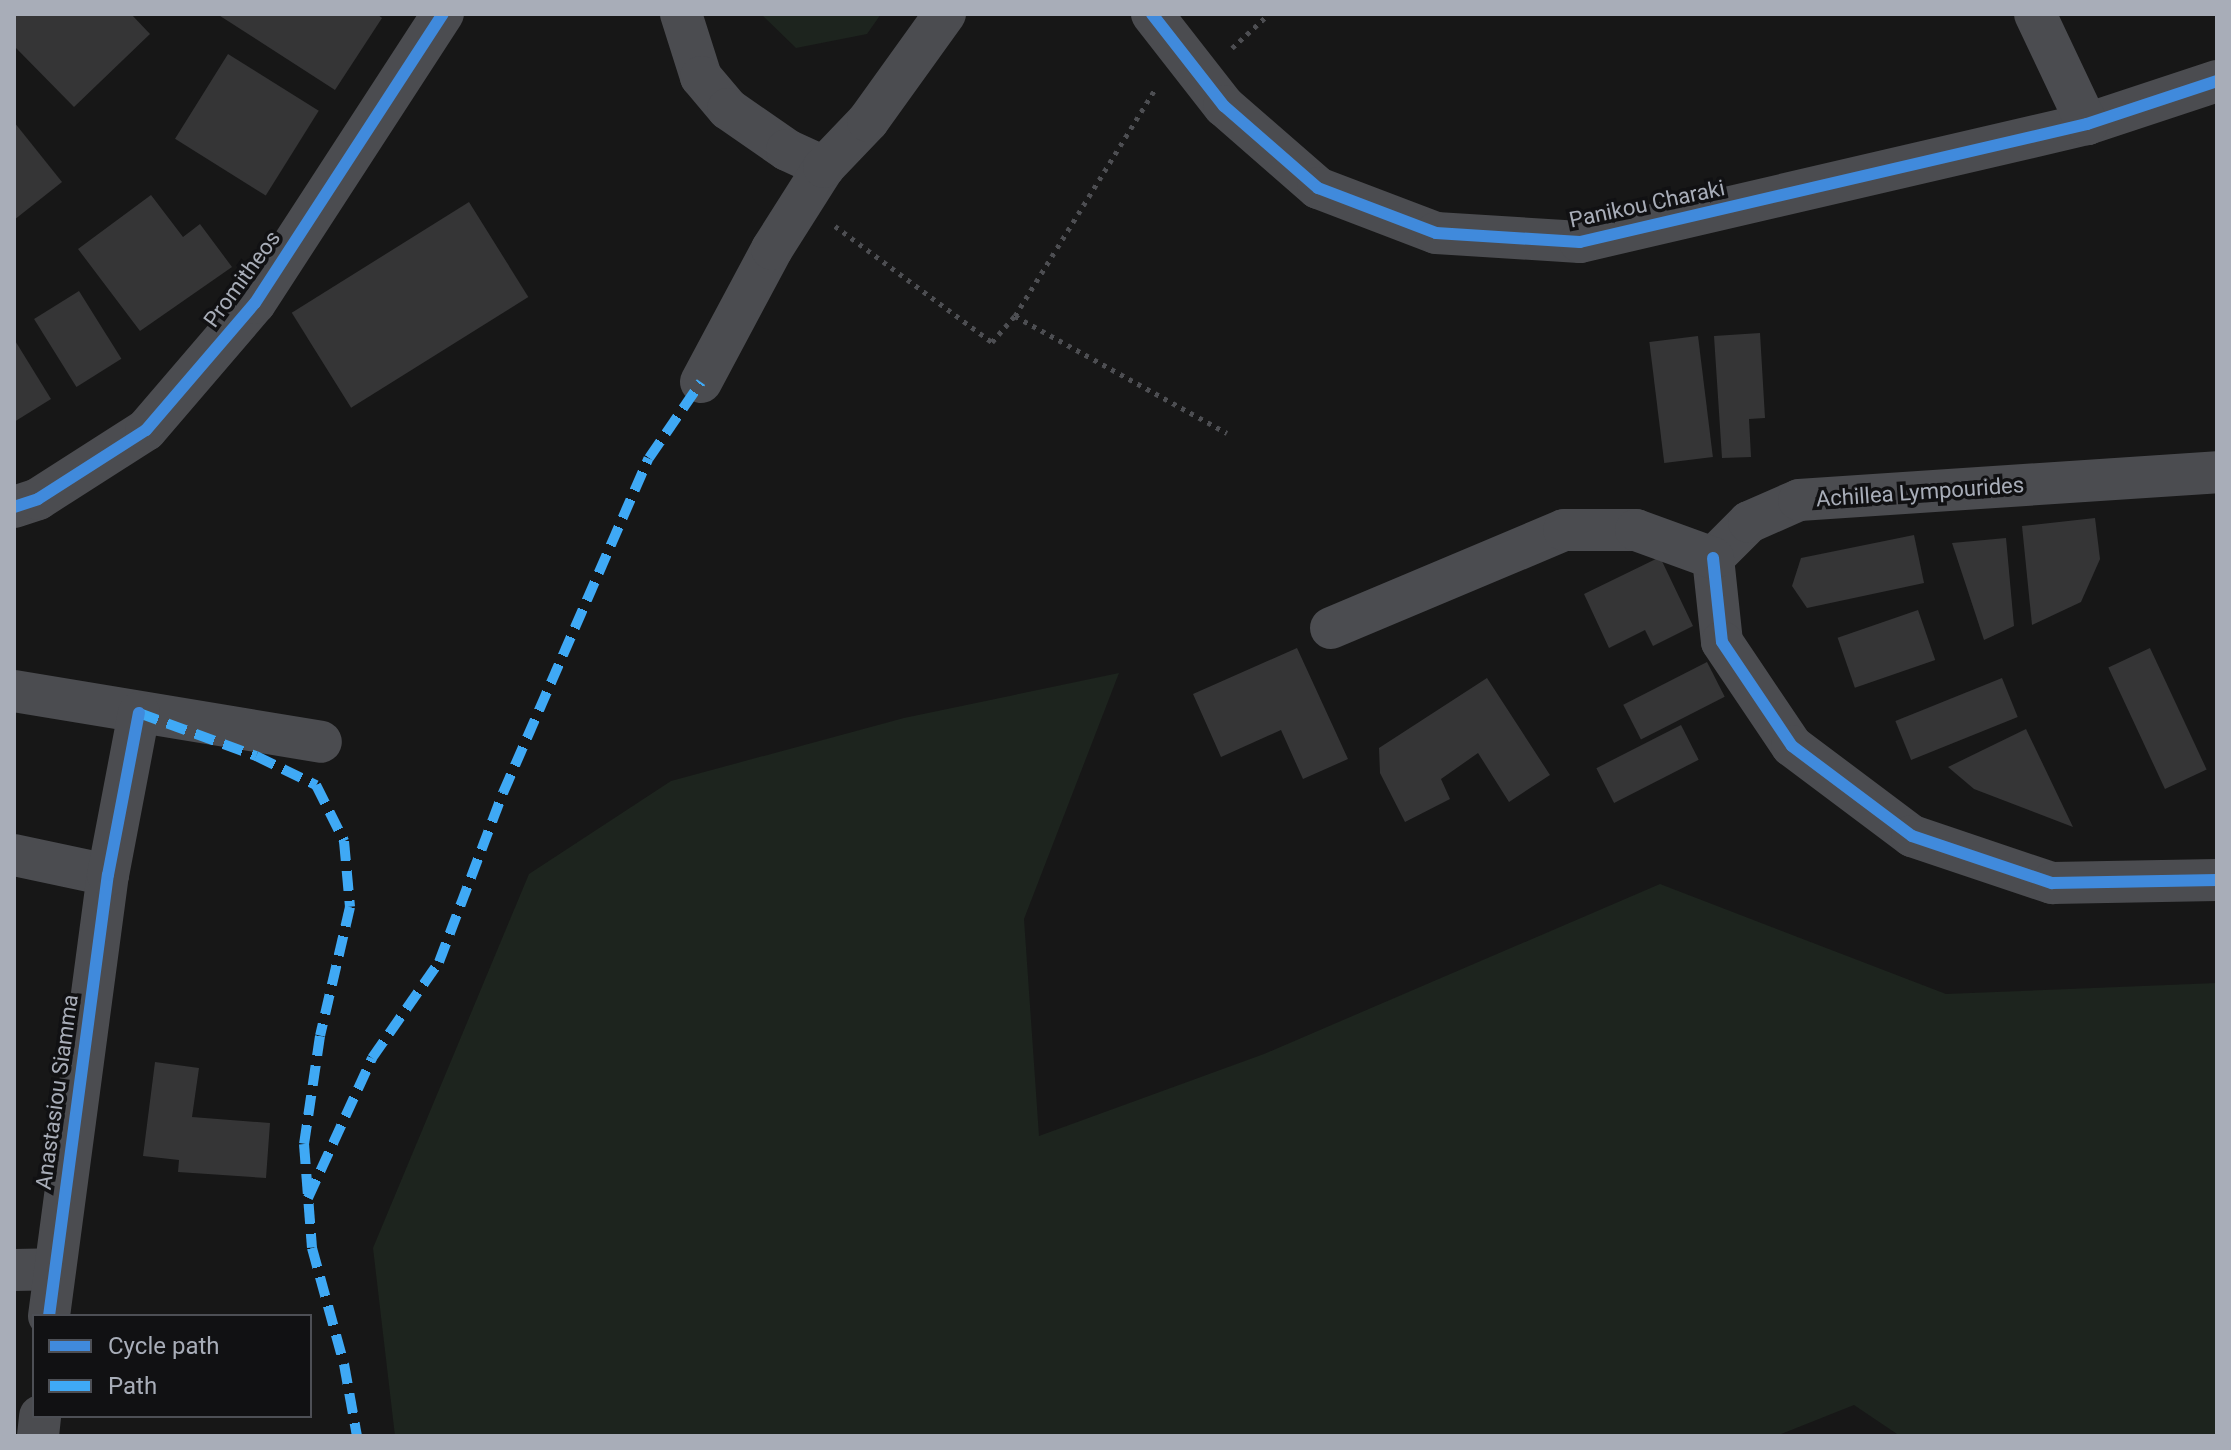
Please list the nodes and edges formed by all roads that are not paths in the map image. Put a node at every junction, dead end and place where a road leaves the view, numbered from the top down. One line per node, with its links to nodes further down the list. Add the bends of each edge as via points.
1 (443, 14): 11 (street, Promitheos, via 255,303 146,430 38,499)
2 (681, 14): 8 (street, via 701,77 728,109 787,150)
3 (945, 14): 8 (street, via 868,121)
4 (1152, 14): 7 (street, Panikou Charaki, via 1224,106 1318,188 1436,233 1580,242)
5 (2035, 14): 7 (street)
6 (2217, 81): 7 (street, Panikou Charaki)
7 (2087, 124)
8 (824, 167): 9 (street)
9 (701, 382)
10 (2217, 472): 12 (street, Achillea Lympourides, via 1799,500 1749,522)
11 (14, 507)
12 (1713, 558): 13 (street, via 1636,530 1564,530); 19 (street, via 1722,642 1792,746 1912,836 2052,883)
13 (1331, 628)
14 (14, 691): 15 (street)
15 (139, 713): 16 (street); 18 (street, Anastasiou Siamma)
16 (321, 742)
17 (14, 855): 18 (street)
18 (108, 875): 20 (street, Anastasiou Siamma)
19 (2217, 880)
20 (33, 1270): 21 (street, Anastasiou Siamma)
21 (48, 1314)

